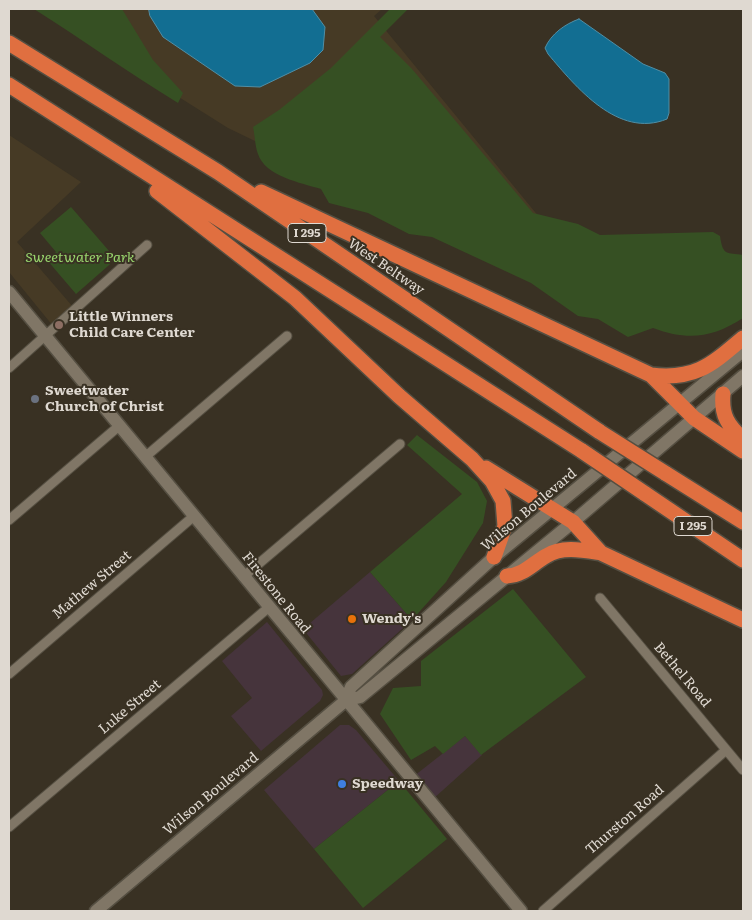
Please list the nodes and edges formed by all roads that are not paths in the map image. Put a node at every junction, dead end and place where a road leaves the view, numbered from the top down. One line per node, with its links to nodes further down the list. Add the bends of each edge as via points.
1 (9, 43): 3 (highway, West Beltway / I 295)
2 (9, 85): 4 (highway, I 295)
3 (218, 172): 12 (highway); 27 (highway, West Beltway / I 295, bridge, via 600,432)
4 (148, 175): 22 (highway, via 158,192 295,298 399,396); 30 (highway, I 295, bridge, via 582,451)
5 (148, 245): 8 (street)
6 (9, 292): 8 (main road, Firestone Road)
7 (287, 336): 21 (street)
8 (46, 337): 11 (street); 17 (main road, Firestone Road)
9 (743, 338): 12 (highway, via 708,367 693,374)
10 (743, 351): 15 (main road, Wilson Boulevard)
11 (9, 368)
12 (651, 376): 15 (highway)
13 (743, 376): 14 (main road, Wilson Boulevard)
14 (723, 394): 16 (main road, Wilson Boulevard); 18 (highway, via 721,409 724,416)
15 (680, 405): 16 (highway); 23 (main road, Wilson Boulevard)
16 (694, 418): 20 (highway); 26 (main road, Wilson Boulevard)
17 (119, 426): 21 (main road, Firestone Road); 25 (street)
18 (743, 439)
19 (400, 444): 32 (street)
20 (743, 450)
21 (145, 457): 24 (main road, Firestone Road)
22 (472, 459): 23 (highway); 29 (highway, via 492,481 503,501 505,526)
23 (553, 509): 26 (highway); 29 (main road, Wilson Boulevard)
24 (194, 516): 32 (main road, Firestone Road); 36 (street, Mathew Street)
25 (9, 520)
26 (573, 522): 28 (highway); 31 (main road, Wilson Boulevard)
27 (743, 522)
28 (601, 552): 31 (highway, via 581,549 555,551 522,573); 35 (highway)
29 (494, 558): 37 (main road, Wilson Boulevard, via 351,687)
30 (743, 560)
31 (507, 576): 37 (main road, Wilson Boulevard, via 360,697)
32 (243, 577): 34 (main road, Firestone Road)
33 (600, 598): 38 (street, Bethel Road)
34 (268, 608): 37 (main road, Firestone Road); 40 (street, Luke Street)
35 (743, 620)
36 (9, 674)
37 (345, 701): 41 (main road, Wilson Boulevard); 42 (main road, Firestone Road)
38 (726, 750): 39 (street, Bethel Road); 43 (street, Thurston Road)
39 (743, 770)
40 (9, 827)
41 (96, 911)
42 (521, 911)
43 (543, 911)

